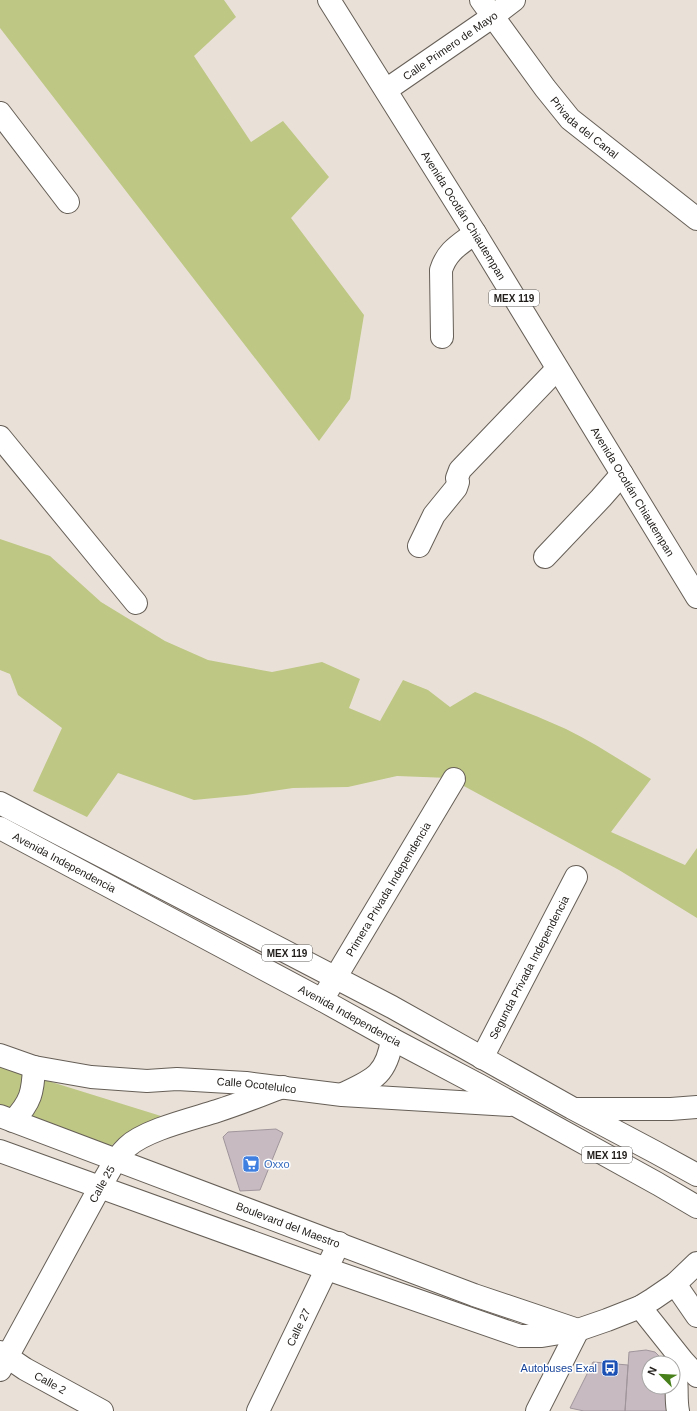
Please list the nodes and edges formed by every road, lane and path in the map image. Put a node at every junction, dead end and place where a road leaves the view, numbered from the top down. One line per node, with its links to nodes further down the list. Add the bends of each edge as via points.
1 (328, 0): 4 (main road, Avenida Ocotlán Chiautempan / MEX 119)
2 (514, 0): 3 (main road, Calle Primero de Mayo)
3 (487, 8): 4 (main road, Calle Primero de Mayo); 7 (main road, Privada del Canal, via 570,119)
4 (386, 90): 8 (main road, Avenida Ocotlán Chiautempan / MEX 119)
5 (0, 113): 6 (main road)
6 (68, 202)
7 (697, 219)
8 (475, 233): 9 (main road, via 453,249 441,270); 10 (main road, Avenida Ocotlán Chiautempan / MEX 119)
9 (442, 337)
10 (557, 369): 12 (main road, Avenida Ocotlán Chiautempan / MEX 119); 13 (main road, via 460,470 456,478 456,488 434,515)
11 (0, 437): 16 (main road)
12 (622, 474): 14 (main road); 15 (main road, Avenida Ocotlán Chiautempan / MEX 119)
13 (420, 546)
14 (545, 557)
15 (697, 597)
16 (136, 603)
17 (454, 779): 21 (main road, Primera Privada Independencia)
18 (0, 803): 21 (main road, Avenida Independencia / MEX 119)
19 (0, 828): 22 (main road, Avenida Independencia / MEX 119)
20 (576, 877): 25 (main road, Segunda Privada Independencia)
21 (335, 978): 22 (main road, Primera Privada Independencia); 25 (main road, Avenida Independencia / MEX 119)
22 (322, 1000): 23 (main road, Avenida Independencia / MEX 119)
23 (392, 1039): 28 (main road, via 388,1058 379,1074); 29 (main road, Avenida Independencia / MEX 119)
24 (0, 1055): 26 (main road, Calle Ocotelulco)
25 (482, 1058): 31 (main road, Avenida Independencia / MEX 119)
26 (34, 1066): 27 (main road, Calle Ocotelulco, via 91,1077 147,1081 177,1079); 32 (main road, via 32,1093 28,1103)
27 (283, 1087): 28 (main road, Calle Ocotelulco); 34 (main road, Calle 25, via 159,1130 127,1146)
28 (342, 1095): 29 (main road, Calle Ocotelulco)
29 (516, 1105): 31 (main road, Calle Ocotelulco); 37 (main road, Avenida Independencia / MEX 119)
30 (697, 1107): 31 (main road, Calle Ocotelulco)
31 (572, 1108): 35 (main road, Avenida Independencia / MEX 119)
32 (7, 1118): 34 (main road, Boulevard del Maestro)
33 (0, 1152): 36 (main road)
34 (116, 1160): 36 (main road, Calle 25); 38 (main road, Boulevard del Maestro)
35 (697, 1175)
36 (100, 1187): 40 (main road); 46 (main road, Calle 25)
37 (697, 1207)
38 (339, 1243): 40 (main road, Calle 27); 44 (main road, Boulevard del Maestro, via 474,1295)
39 (697, 1263): 41 (main road)
40 (327, 1269): 44 (main road, via 520,1336 542,1336); 50 (main road, Calle 27)
41 (675, 1284): 42 (main road); 43 (main road)
42 (633, 1309): 44 (main road); 45 (main road); 47 (main road)
43 (697, 1316)
44 (578, 1330): 51 (main road)
45 (665, 1355)
46 (2, 1360): 49 (main road, Calle 2, via 25,1369)
47 (697, 1376)
48 (676, 1395): 52 (main road)
49 (102, 1411)
50 (258, 1411)
51 (537, 1411)
52 (678, 1411)

